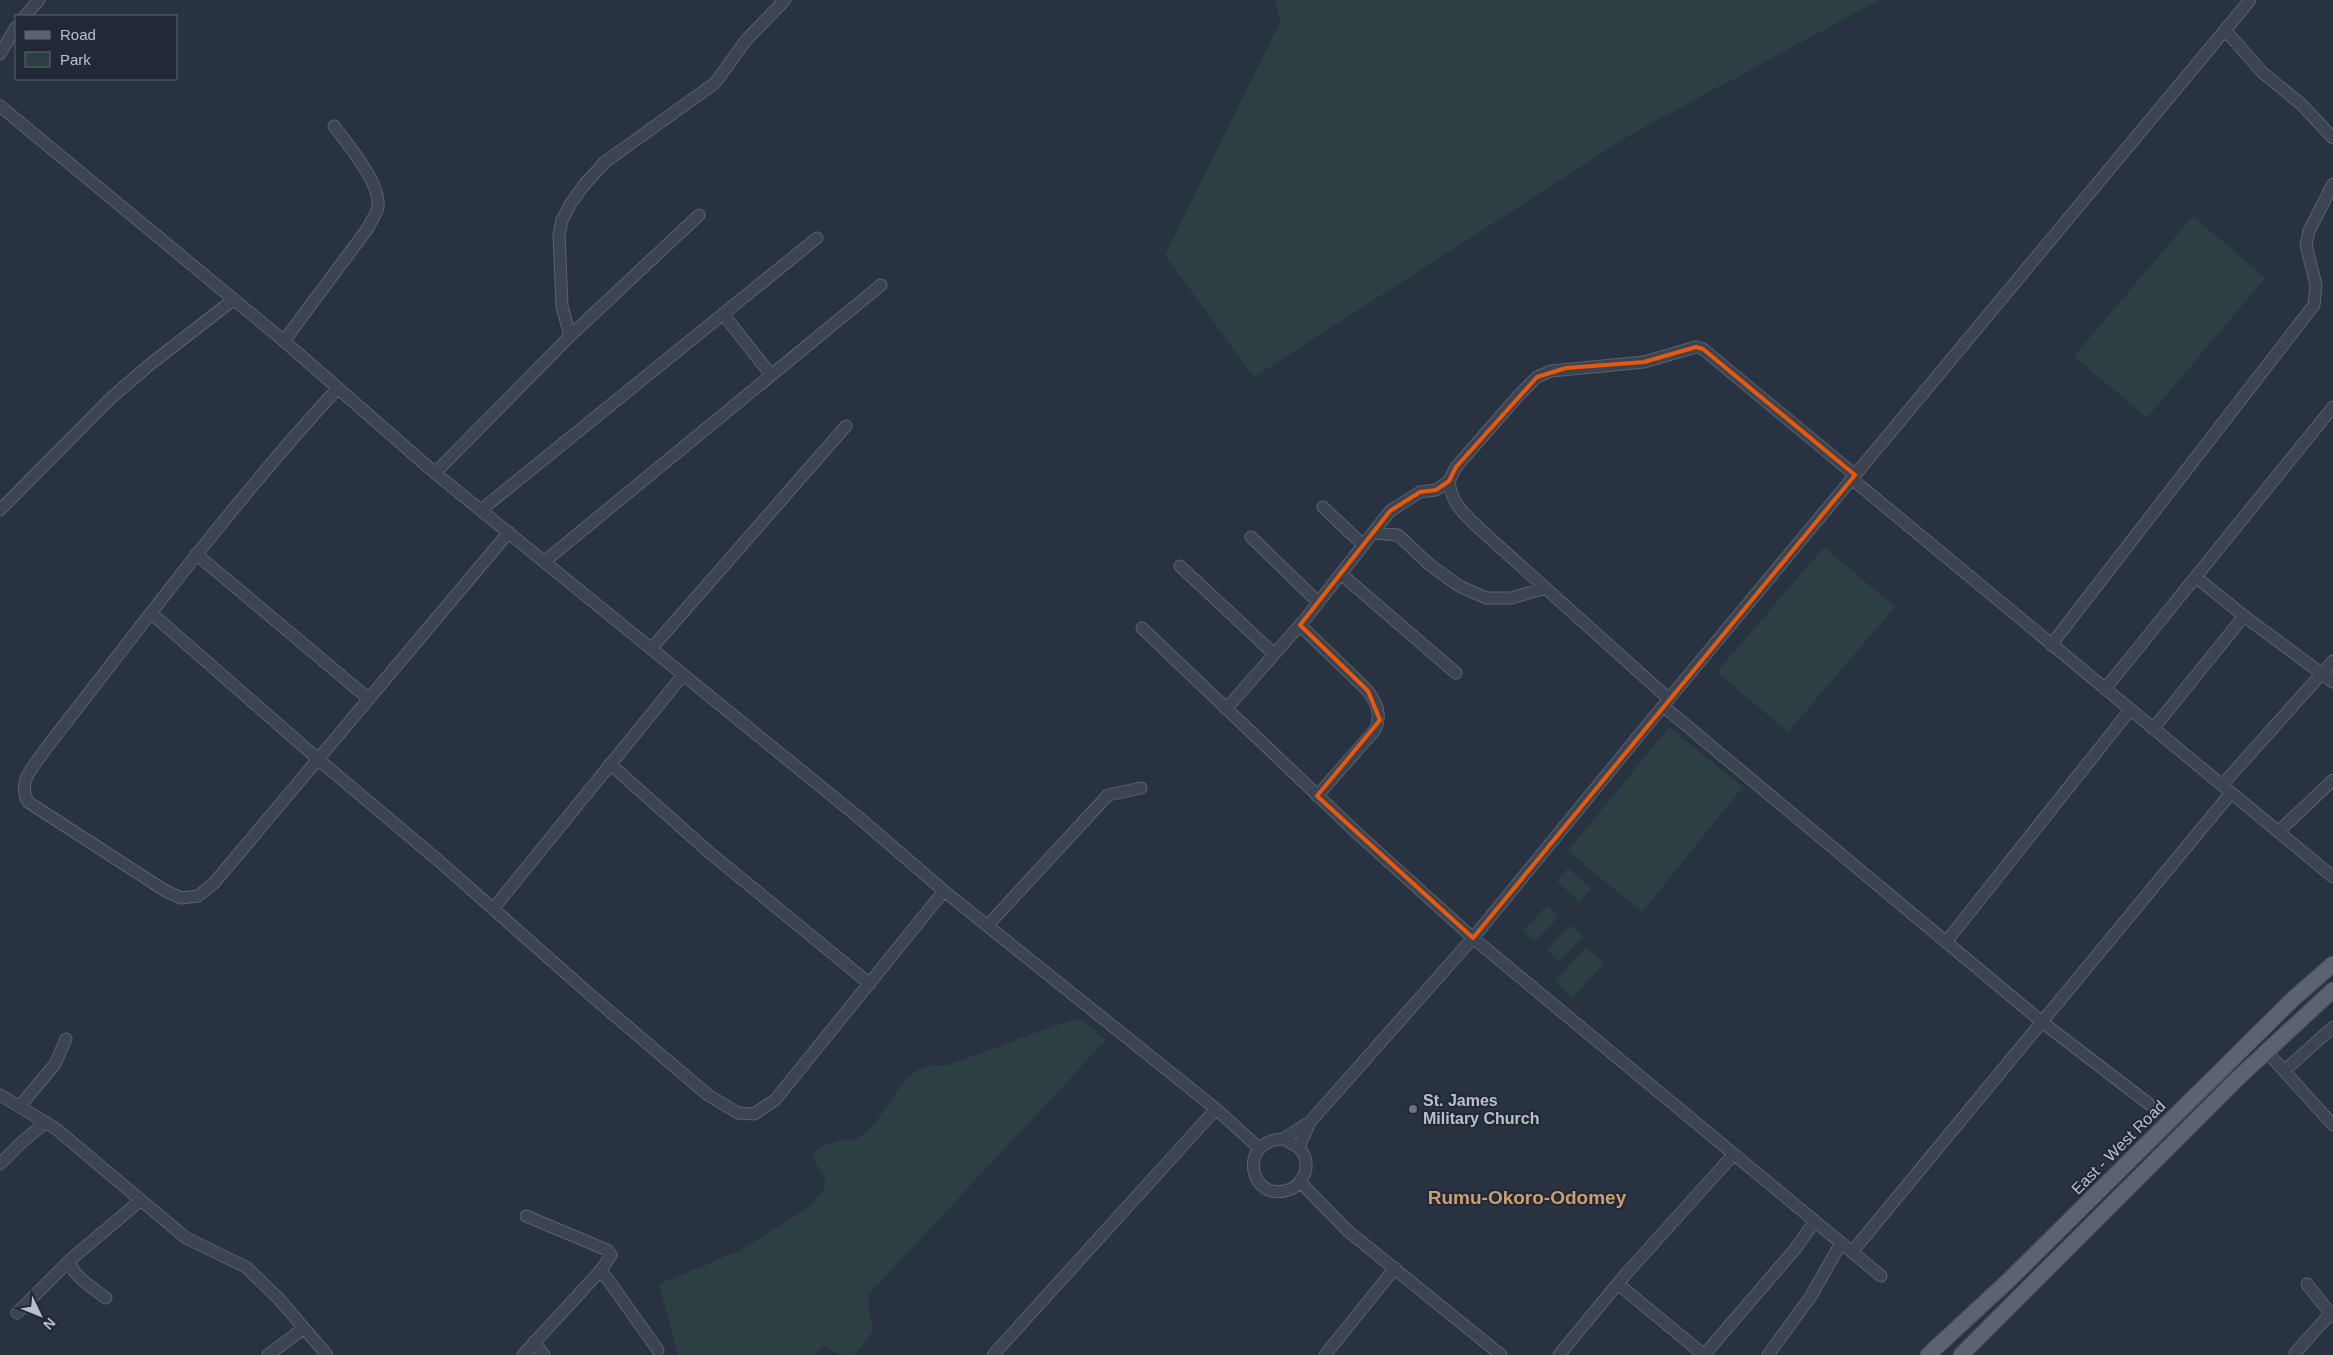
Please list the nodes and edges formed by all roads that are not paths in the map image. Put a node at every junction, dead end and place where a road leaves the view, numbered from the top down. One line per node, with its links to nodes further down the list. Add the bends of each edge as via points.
1 (39, 0): 4 (street)
2 (785, 0): 17 (street, via 747,39 715,83 605,162 570,203 559,235 562,306)
3 (2250, 0): 6 (street)
4 (26, 15)
5 (15, 29): 7 (street)
6 (2225, 30): 10 (street, via 2263,73 2301,104); 24 (street)
7 (0, 54)
8 (0, 106): 15 (street)
9 (334, 126): 18 (street, via 368,174 378,194 378,208 368,228)
10 (2333, 138)
11 (2333, 184): 44 (street, via 2309,231 2306,245 2316,285 2314,305)
12 (699, 215): 17 (street)
13 (817, 238): 16 (street)
14 (881, 285): 19 (street)
15 (233, 300): 18 (street); 27 (street, via 111,398)
16 (723, 314): 19 (street); 28 (street)
17 (570, 336): 23 (street)
18 (284, 341): 20 (street)
19 (771, 375): 34 (street)
20 (338, 388): 23 (street); 33 (street, via 288,442)
21 (2333, 407): 37 (street)
22 (846, 426): 45 (street)
23 (435, 473): 28 (street)
24 (1854, 477): 25 (street, via 1703,349 1696,347 1644,362 1566,368 1537,377 1456,467); 44 (street); 54 (street)
25 (1450, 481): 30 (street, via 1436,490 1420,492 1390,511); 38 (street, via 1456,506)
26 (1323, 507): 32 (street)
27 (0, 510)
28 (481, 510): 29 (street)
29 (509, 532): 34 (street); 53 (street)
30 (1373, 533): 32 (street); 38 (street, via 1398,535 1452,581 1486,598 1511,598)
31 (1252, 537): 39 (street)
32 (1363, 545): 36 (street)
33 (196, 554): 40 (street); 53 (street)
34 (545, 561): 45 (street)
35 (1180, 566): 46 (street)
36 (1341, 574): 39 (street); 49 (street)
37 (2197, 578): 41 (street); 52 (street)
38 (1546, 588): 54 (street)
39 (1318, 602): 42 (street)
40 (151, 613): 58 (street); 58 (street, via 25,780 23,792 28,802 124,865 182,898 198,896 214,883)
41 (2244, 616): 48 (street); 57 (street)
42 (1300, 625): 46 (street); 64 (street, via 1368,691 1376,703 1380,720)
43 (1142, 628): 55 (street)
44 (2051, 644): 52 (street)
45 (651, 649): 50 (street)
46 (1274, 654): 55 (street)
47 (2333, 661): 48 (street)
48 (2322, 673): 51 (street); 61 (street)
49 (1456, 674)
50 (684, 675): 59 (street); 67 (street, via 857,816)
51 (2333, 682)
52 (2105, 689): 56 (street)
53 (369, 699): 58 (street)
54 (1666, 702): 70 (street); 71 (street)
55 (1226, 709): 64 (street)
56 (2130, 710): 57 (street); 71 (street)
57 (2153, 729): 61 (street)
58 (319, 760): 68 (street)
59 (610, 764): 68 (street); 73 (street, via 710,853)
60 (2333, 780): 65 (street)
61 (2222, 785): 63 (street)
62 (1141, 788): 69 (street, via 1108,795)
63 (2231, 793): 65 (street); 75 (street)
64 (1318, 796): 70 (street)
65 (2278, 832): 66 (street)
66 (2333, 877)
67 (944, 892): 69 (street); 73 (street)
68 (493, 909): 73 (street, via 708,1095 738,1112 754,1114 775,1100)
69 (988, 925): 83 (street)
70 (1474, 938): 85 (street); 90 (street)
71 (1946, 942): 75 (street)
72 (2333, 964): 102 (main road, East - West Road, via 2232,1058)
73 (870, 984)
74 (2333, 990): 78 (main road)
75 (2042, 1022): 81 (street); 97 (street)
76 (2333, 1027): 79 (street)
77 (66, 1039): 82 (street, via 55,1064)
78 (2266, 1051): 79 (street); 105 (main road)
79 (2284, 1071): 86 (street)
80 (0, 1095): 82 (street)
81 (2149, 1104)
82 (20, 1106): 84 (street)
83 (1216, 1109): 88 (street); 118 (street)
84 (46, 1122): 91 (street); 93 (street)
85 (1310, 1122): 87 (street); 89 (street)
86 (2333, 1125)
87 (1283, 1139): 88 (street, via 1266,1142); 89 (street)
88 (1259, 1148): 92 (street, via 1253,1165 1254,1174 1266,1188 1284,1192)
89 (1300, 1148): 92 (street, via 1306,1165)
90 (1734, 1154): 95 (street); 103 (street)
91 (0, 1164)
92 (1300, 1182): 99 (street, via 1348,1231)
93 (141, 1200): 98 (street); 109 (street, via 186,1238 246,1267)
94 (526, 1216): 100 (street, via 607,1250 611,1257)
95 (1815, 1221): 96 (street); 121 (street, via 1796,1248)
96 (1841, 1243): 97 (street); 122 (street, via 1811,1296)
97 (1852, 1252): 101 (street)
98 (70, 1260): 106 (street, via 76,1273); 107 (street)
99 (1395, 1268): 113 (street); 119 (street)
100 (601, 1270): 110 (street); 111 (street)
101 (1881, 1276)
102 (2010, 1280): 105 (main road); 123 (main road, East - West Road)
103 (1618, 1284): 120 (street); 121 (street)
104 (2307, 1284): 108 (street)
105 (2024, 1294): 124 (main road)
106 (106, 1298)
107 (17, 1314)
108 (2332, 1315): 112 (street)
109 (303, 1329): 114 (street); 115 (street)
110 (534, 1342): 116 (street); 117 (street)
111 (658, 1350)
112 (2295, 1352)
113 (1493, 1353)
114 (268, 1355)
115 (327, 1355)
116 (523, 1355)
117 (544, 1355)
118 (993, 1355)
119 (1325, 1355)
120 (1559, 1355)
121 (1704, 1355)
122 (1768, 1355)
123 (1928, 1355)
124 (1961, 1355)

